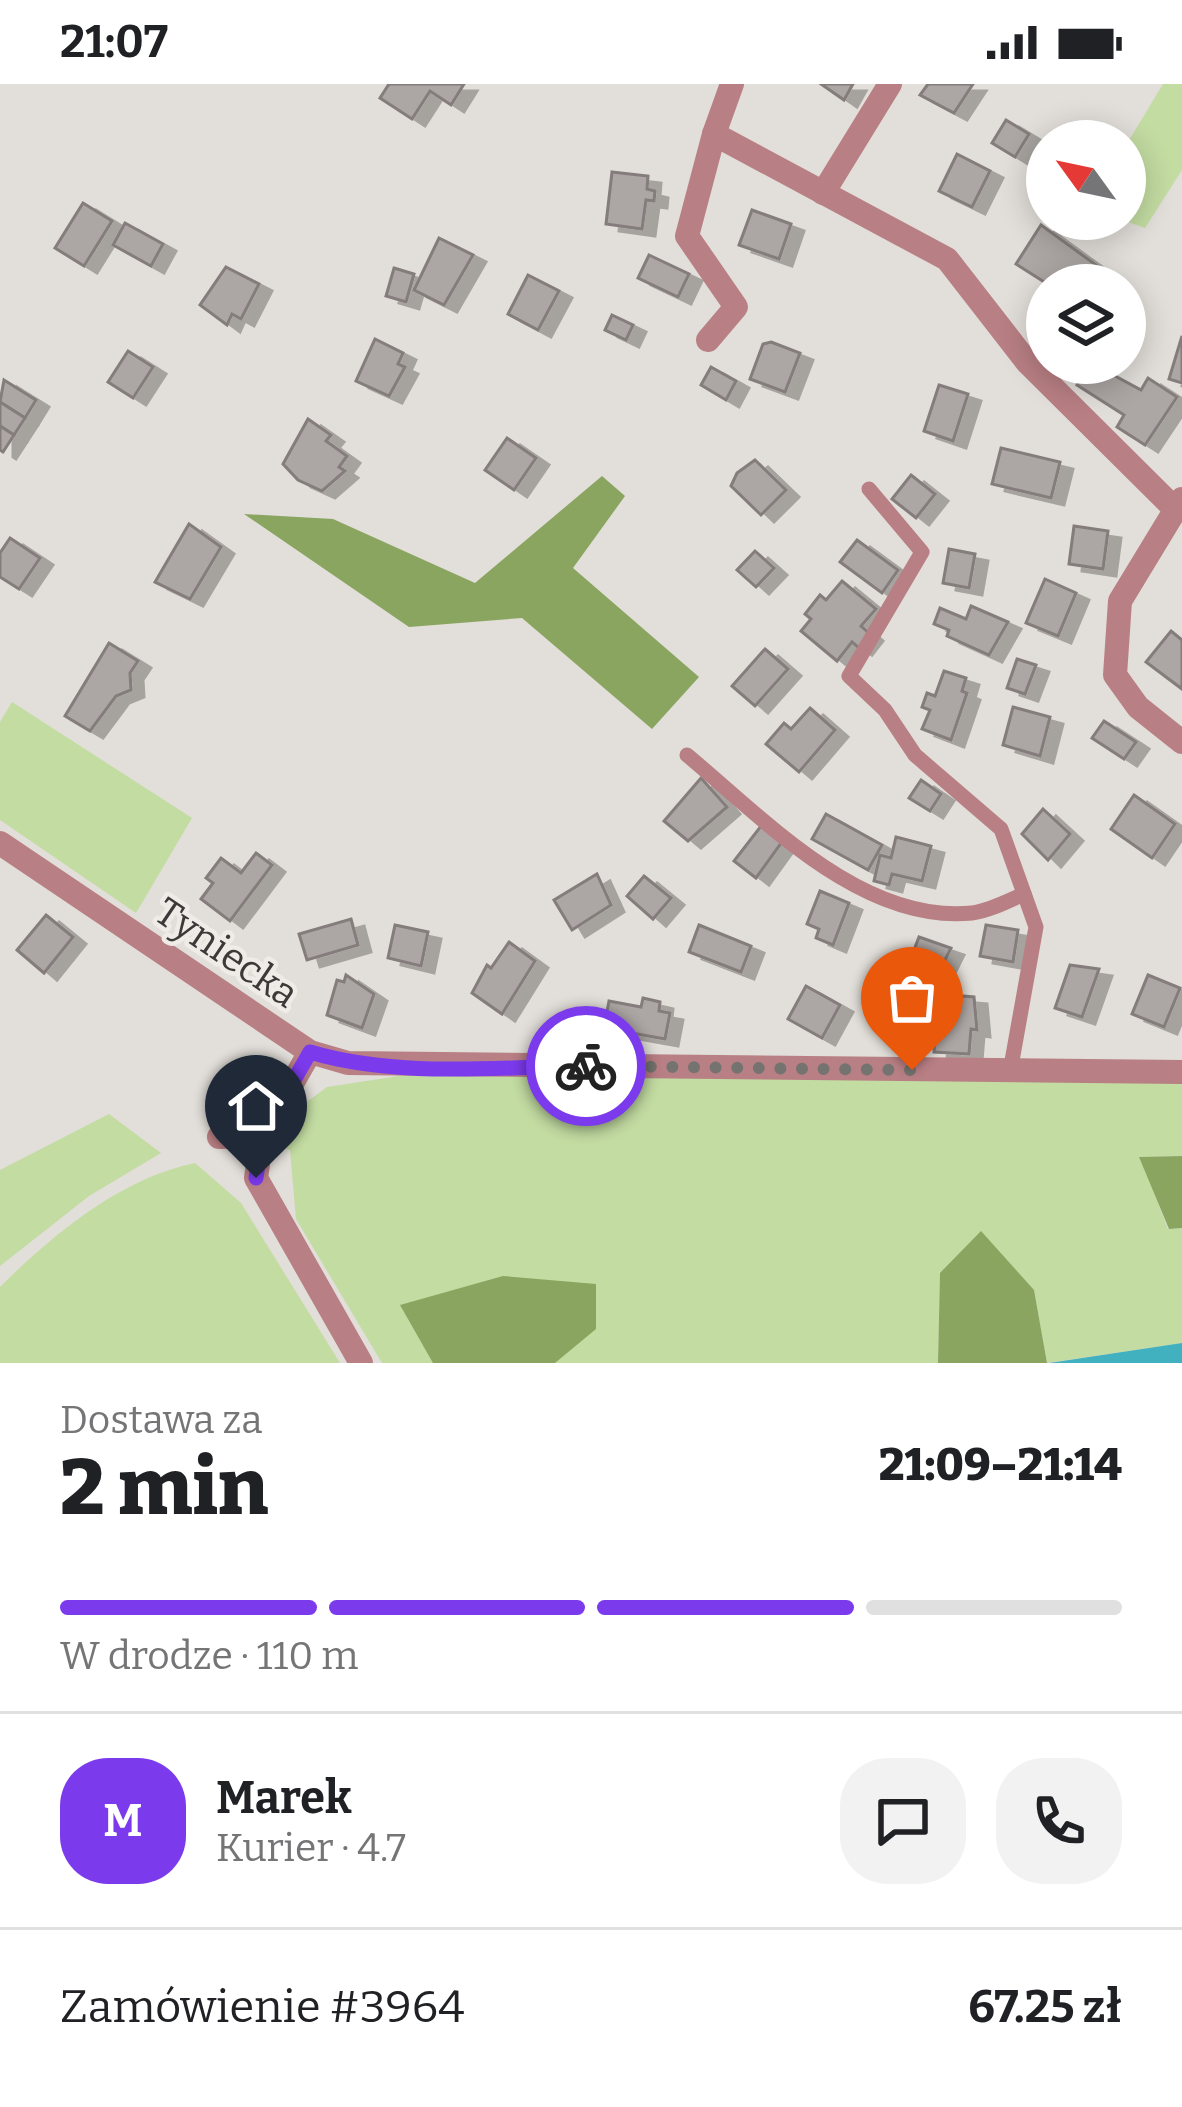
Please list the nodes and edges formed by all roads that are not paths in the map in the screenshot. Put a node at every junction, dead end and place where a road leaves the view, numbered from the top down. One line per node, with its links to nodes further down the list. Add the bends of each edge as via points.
1 (732, 84): 3 (street)
2 (890, 84): 4 (street)
3 (714, 134): 4 (street); 5 (street, via 687,236 736,307)
4 (823, 193): 7 (street, via 947,259 1027,362)
5 (708, 340)
6 (869, 489): 11 (lane, via 922,552 849,676 886,710 915,755 1001,829)
7 (1178, 503): 8 (street, via 1120,601 1114,675)
8 (1182, 742)
9 (687, 755): 11 (lane, via 813,859 872,891 932,913 976,913)
10 (0, 843): 12 (street, Tyniecka)
11 (1024, 894): 13 (lane, via 1036,927)
12 (310, 1052): 13 (street, Tyniecka, via 401,1066); 15 (street)
13 (1010, 1072): 14 (street, Tyniecka)
14 (1182, 1072)
15 (262, 1136): 16 (street); 17 (street, via 262,1194)
16 (219, 1137)
17 (357, 1356)

